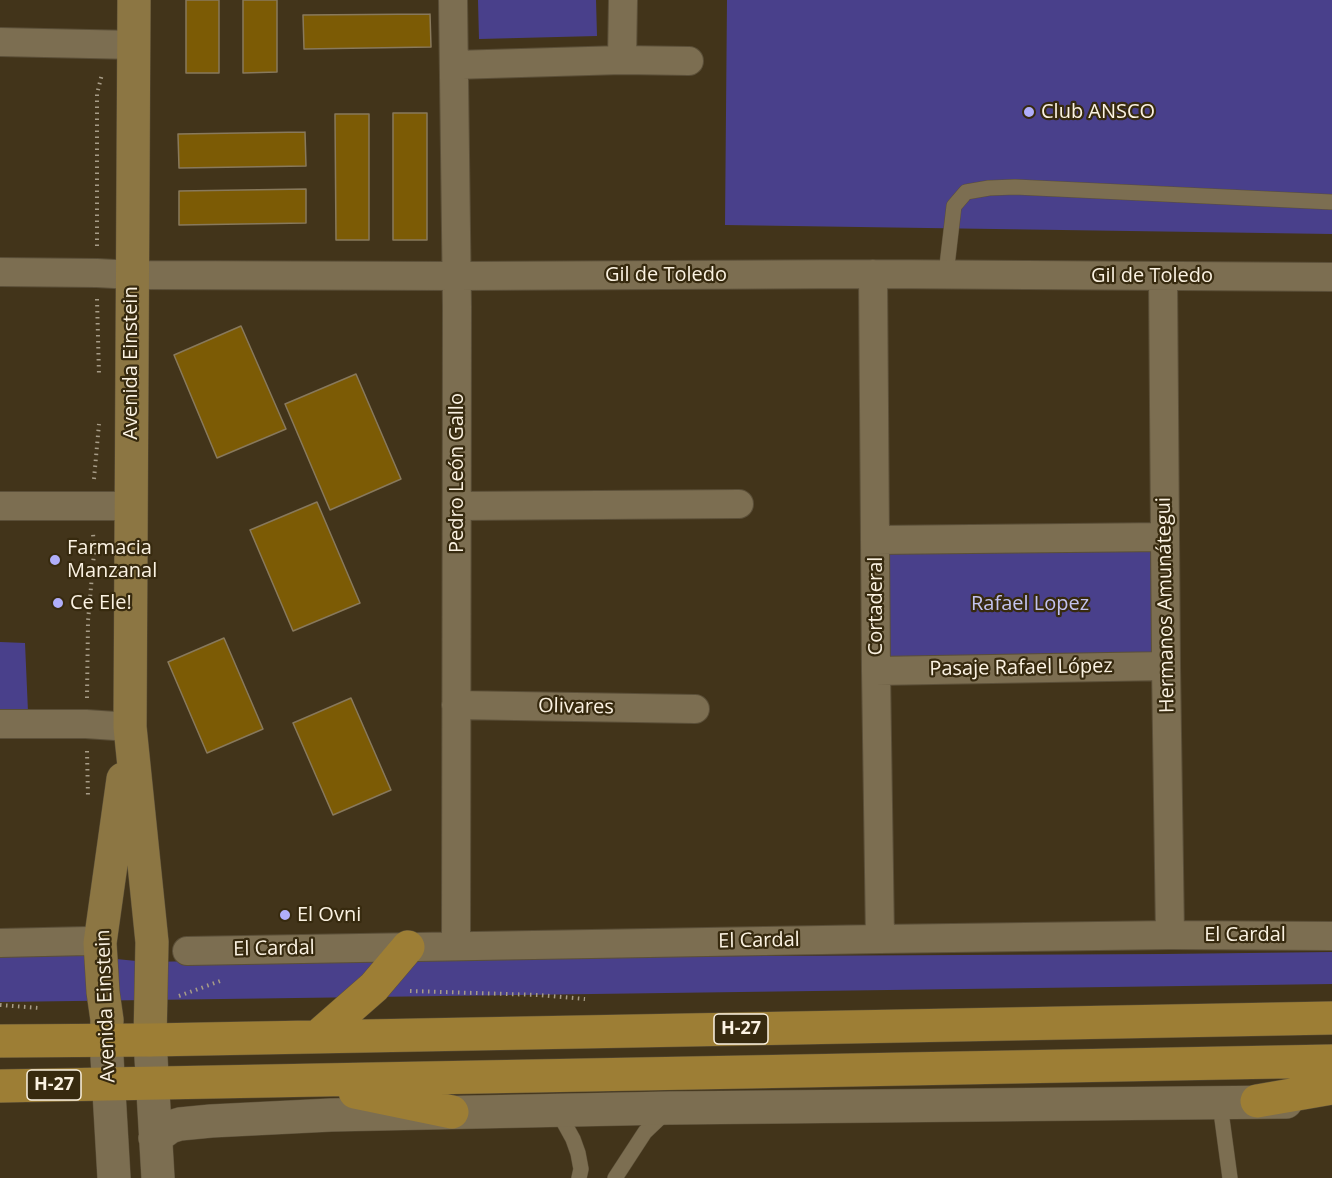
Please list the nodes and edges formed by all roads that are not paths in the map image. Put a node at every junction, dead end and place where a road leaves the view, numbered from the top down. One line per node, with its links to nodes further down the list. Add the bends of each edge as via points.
1 (134, 0): 5 (main road, Avenida Einstein)
2 (453, 0): 8 (street, Pedro León Gallo)
3 (623, 0): 6 (street)
4 (0, 42): 5 (street)
5 (134, 45): 13 (main road, Avenida Einstein)
6 (622, 60): 7 (street); 8 (street)
7 (689, 61)
8 (454, 65): 14 (street, Pedro León Gallo)
9 (1332, 202): 12 (lane, via 1016,187 966,192 954,206)
10 (0, 272): 13 (street, Gil de Toledo)
11 (873, 274): 12 (street, Gil de Toledo); 14 (street, Gil de Toledo); 22 (street, Cortaderal)
12 (946, 274): 15 (street, Gil de Toledo)
13 (132, 275): 14 (street, Gil de Toledo); 19 (main road, Avenida Einstein)
14 (457, 276): 20 (street, Pedro León Gallo)
15 (1163, 276): 16 (street, Gil de Toledo); 21 (street, Hermanos Amunátegui)
16 (1332, 277)
17 (739, 504): 20 (street)
18 (0, 506): 19 (street)
19 (130, 506): 28 (main road, Avenida Einstein)
20 (458, 506): 25 (street, Pedro León Gallo)
21 (1165, 537): 22 (street); 23 (street, Hermanos Amunátegui)
22 (875, 540): 24 (street, Cortaderal)
23 (1166, 666): 24 (street, Pasaje Rafael López); 29 (street, Hermanos Amunátegui)
24 (876, 671): 31 (street, Cortaderal)
25 (456, 705): 26 (street, Olivares); 34 (street, Pedro León Gallo)
26 (695, 709)
27 (0, 724): 28 (street)
28 (130, 727): 33 (main road, Avenida Einstein); 40 (main road, Avenida Einstein, via 152,942)
29 (1170, 935): 30 (street, El Cardal); 31 (street, El Cardal)
30 (1332, 936)
31 (880, 939): 34 (street, El Cardal)
32 (0, 943): 33 (street)
33 (100, 943): 39 (main road, Avenida Einstein)
34 (456, 945): 35 (street, El Cardal)
35 (408, 947): 36 (street, El Cardal); 38 (main road, via 374,987)
36 (187, 951)
37 (1332, 1018): 38 (main road, H-27)
38 (317, 1037): 40 (main road, H-27)
39 (106, 1040): 40 (main road, H-27); 41 (main road, H-27); 45 (street, Avenida Einstein)
40 (150, 1040): 44 (street, Avenida Einstein)
41 (0, 1041)
42 (1332, 1061): 43 (main road, H-27)
43 (298, 1080): 44 (main road, H-27); 53 (main road)
44 (152, 1083): 45 (main road, H-27); 54 (street, Avenida Einstein)
45 (108, 1084): 46 (main road, H-27); 55 (street, Avenida Einstein)
46 (0, 1086)
47 (1332, 1088): 48 (main road)
48 (1257, 1101): 49 (street); 50 (street)
49 (1332, 1102)
50 (1221, 1103): 51 (street); 59 (lane)
51 (670, 1108): 52 (street); 58 (lane, via 645,1132)
52 (557, 1110): 53 (street); 57 (lane, via 578,1153)
53 (452, 1112): 54 (street, via 211,1121 170,1127)
54 (155, 1138): 56 (street, Avenida Einstein)
55 (114, 1178)
56 (158, 1178)
57 (579, 1178)
58 (615, 1178)
59 (1230, 1178)

